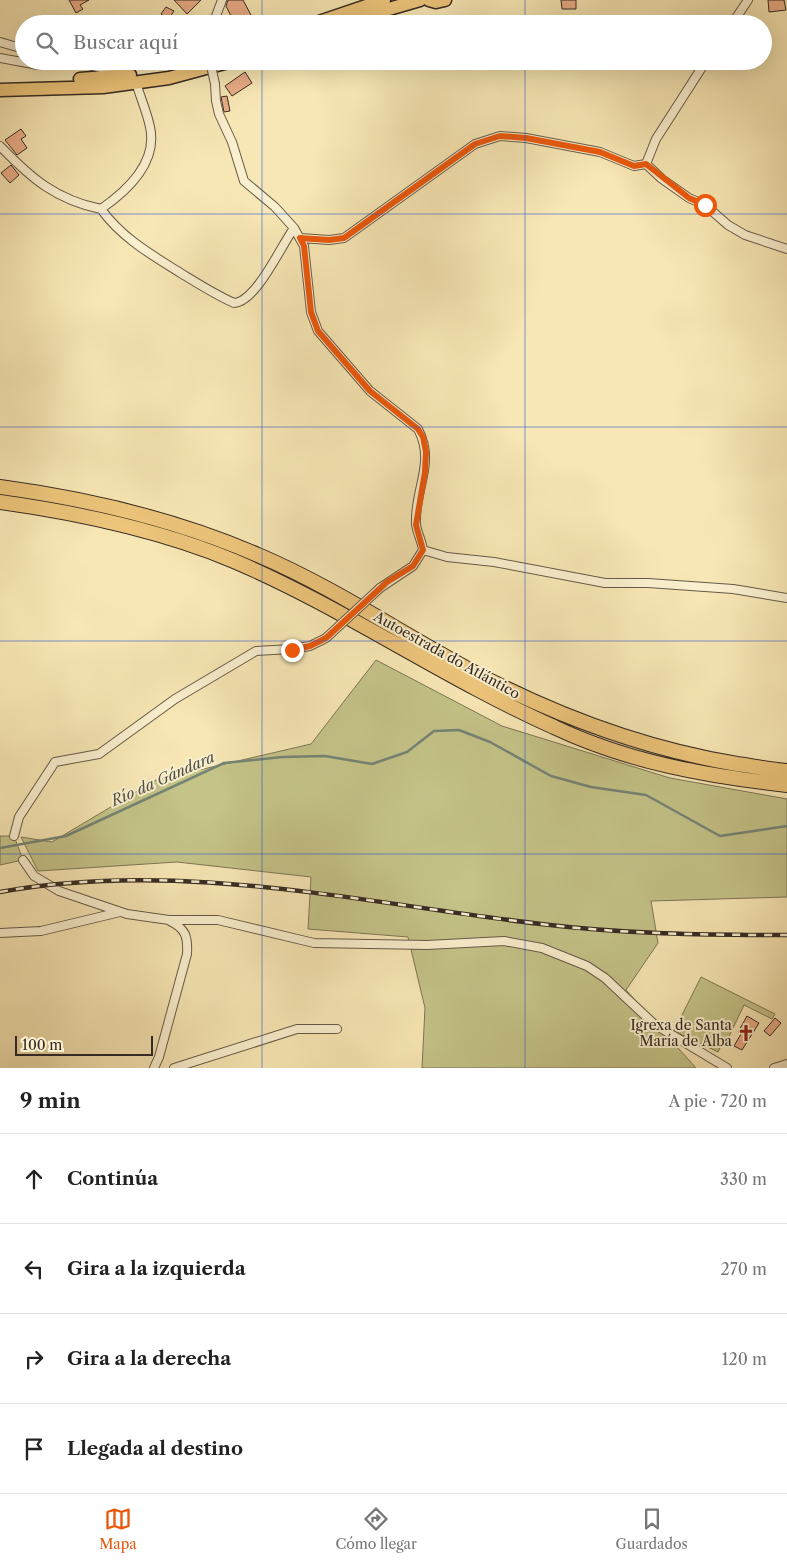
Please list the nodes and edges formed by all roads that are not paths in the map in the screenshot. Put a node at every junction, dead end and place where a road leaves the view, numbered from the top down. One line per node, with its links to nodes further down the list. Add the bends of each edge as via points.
1 (222, 0): 7 (street)
2 (384, 0): 8 (main road)
3 (420, 0): 9 (main road)
4 (429, 0): 5 (main road)
5 (445, 0)
6 (748, 0): 10 (street)
7 (216, 15)
8 (340, 15)
9 (368, 15)
10 (738, 15)
11 (0, 42): 12 (street)
12 (15, 46)
13 (0, 58): 14 (street)
14 (15, 61)
15 (102, 70): 20 (street)
16 (168, 70): 20 (main road)
17 (199, 70): 20 (main road, via 169,78)
18 (212, 70): 26 (street, bridge, via 219,114 244,181)
19 (700, 70): 24 (street, via 656,139)
20 (133, 79): 21 (main road); 22 (main road, via 103,87); 25 (street, via 152,141 140,173 130,187)
21 (0, 82)
22 (0, 90)
23 (0, 146): 25 (street, via 45,188 79,205)
24 (646, 164): 27 (street, via 634,166 600,152 500,136 475,144 344,238); 28 (street, via 745,236)
25 (101, 209): 26 (street, via 113,225 146,251 207,290 234,302 244,299 260,283)
26 (294, 228): 27 (street)
27 (300, 238): 31 (street, via 304,246 311,312 318,331 370,391 418,429 423,437 425,472 416,525)
28 (787, 249)
29 (0, 487): 33 (highway, Autoestrada do Atlántico, via 98,504 196,531 258,555 480,676 591,727 711,760)
30 (0, 502): 34 (highway, Autoestrada do Atlántico, via 103,521 162,536 234,561 555,728 639,760 728,779)
31 (423, 550): 32 (street, via 447,557 494,562 605,583 734,589); 35 (street, bridge, via 413,566 380,588 326,638 292,650 256,651 175,699 99,754 55,762 19,817)
32 (787, 598)
33 (787, 771)
34 (787, 785)
35 (14, 836)
36 (23, 860): 37 (street, via 34,876 59,891)
37 (120, 912): 38 (street); 39 (street, via 40,931)
38 (168, 920): 42 (street, via 186,932 187,954); 44 (street, via 218,920 314,943 504,941 542,948 587,966 605,978 654,1024)
39 (0, 933)
40 (337, 1030): 43 (street, via 297,1029)
41 (787, 1064): 45 (street)
42 (154, 1068)
43 (174, 1068)
44 (727, 1068)
45 (774, 1068)

